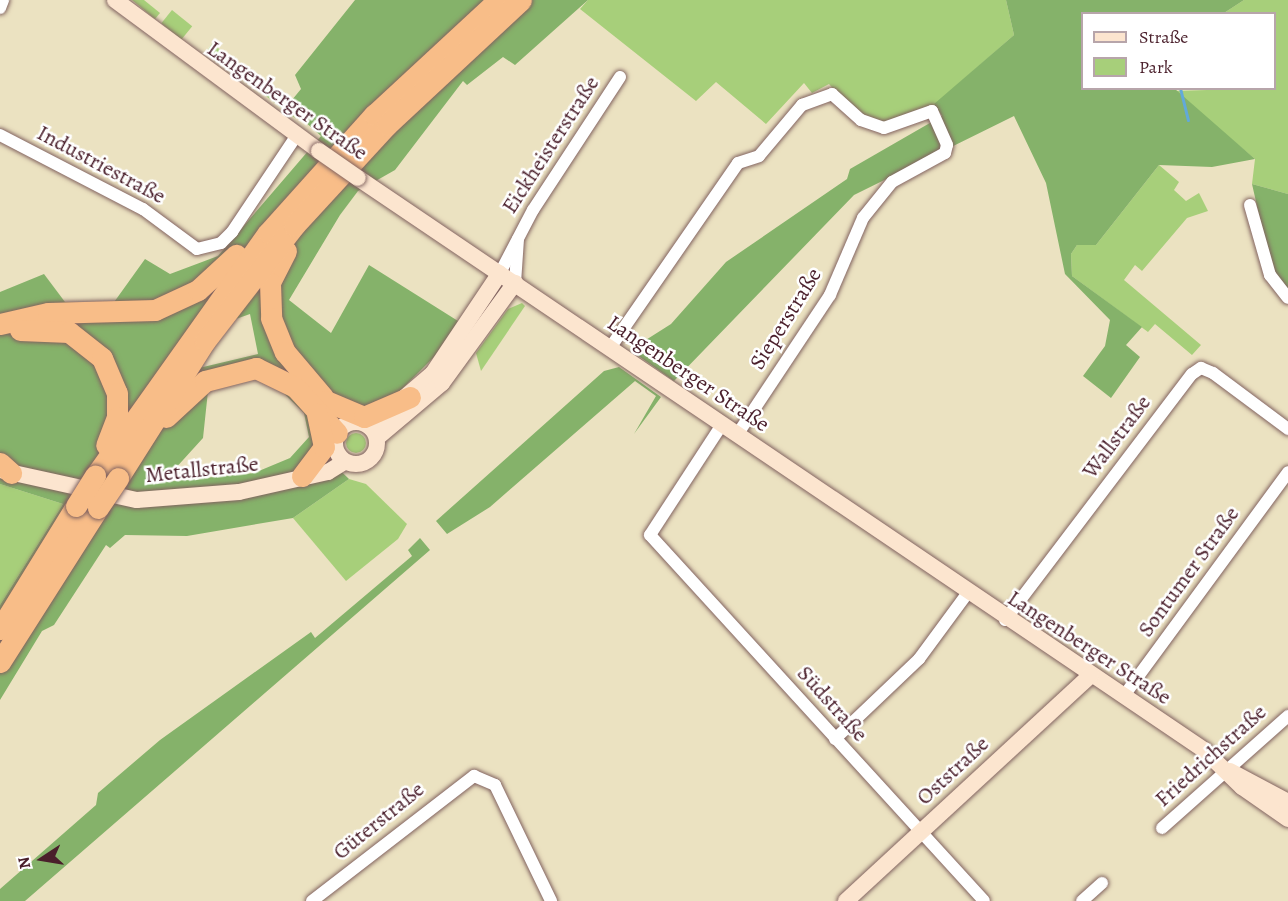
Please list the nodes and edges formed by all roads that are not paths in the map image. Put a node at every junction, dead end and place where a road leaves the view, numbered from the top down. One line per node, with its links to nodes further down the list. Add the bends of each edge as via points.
1 (3, 0): 5 (street)
2 (115, 0): 8 (main road, Langenberger Straße)
3 (498, 0): 11 (highway, via 374,115)
4 (522, 0): 10 (highway, via 387,125)
5 (0, 8)
6 (620, 77): 12 (street, Eickheisterstraße)
7 (0, 135): 8 (street, Industriestraße, via 143,209 197,249 221,243 232,232)
8 (297, 135): 13 (main road, Langenberger Straße, bridge)
9 (1250, 205): 15 (street, via 1270,275)
10 (294, 226): 21 (highway, via 291,245 270,283 271,318 285,352); 27 (highway, via 205,341)
11 (268, 233): 16 (highway, via 248,242 198,290 155,310 48,313); 30 (highway)
12 (518, 235): 13 (street, Eickheisterstraße); 14 (street, Eickheisterstraße)
13 (500, 273): 14 (main road, Langenberger Straße); 20 (main road, via 453,348)
14 (515, 283): 18 (main road, Langenberger Straße); 24 (main road, via 442,383)
15 (1288, 298)
16 (0, 324)
17 (0, 338): 30 (highway, via 42,327 69,332 102,358 117,393 117,417)
18 (610, 348): 22 (main road, Langenberger Straße); 25 (street, Sieperstraße, via 738,163 759,156 802,105 832,94 861,120 884,128 932,111 947,145 945,153 905,172 884,191 854,236 819,314)
19 (304, 396): 26 (highway); 27 (highway, via 271,372 221,373 191,392); 31 (highway, via 326,435 315,465)
20 (410, 397): 21 (highway, via 364,417); 24 (main road)
21 (326, 401): 26 (highway)
22 (722, 426): 25 (main road, Langenberger Straße); 39 (street, Südstraße, via 650,535)
23 (1288, 429): 33 (street, Wallstraße, via 1213,373 1201,368 1192,374)
24 (373, 433): 26 (main road); 26 (main road, via 369,460)
25 (737, 435): 32 (main road, Langenberger Straße)
26 (340, 442): 31 (main road, Metallstraße)
27 (136, 452): 35 (highway, bridge)
28 (4, 469): 31 (main road, Metallstraße, via 137,500 239,492)
29 (1288, 472): 37 (street, Sontumer Straße)
30 (95, 476): 34 (highway, bridge)
31 (302, 477)
32 (967, 594): 33 (main road, Langenberger Straße); 39 (street, via 919,659)
33 (1005, 620): 36 (main road, Langenberger Straße)
34 (0, 629)
35 (0, 662)
36 (1091, 675): 37 (main road, Langenberger Straße); 44 (main road, Oststraße)
37 (1123, 697): 40 (main road, Langenberger Straße)
38 (1288, 716): 40 (street, Friedrichstraße)
39 (835, 739): 44 (street, Südstraße)
40 (1233, 776): 41 (main road); 42 (main road); 43 (street, Friedrichstraße)
41 (1288, 801)
42 (1288, 819)
43 (1162, 828)
44 (921, 832): 48 (main road, Oststraße); 49 (street, Südstraße)
45 (1102, 883): 50 (street)
46 (312, 901): 47 (street, Güterstraße, via 474,776 495,785)
47 (551, 901)
48 (846, 901)
49 (984, 901)
50 (1082, 901)

